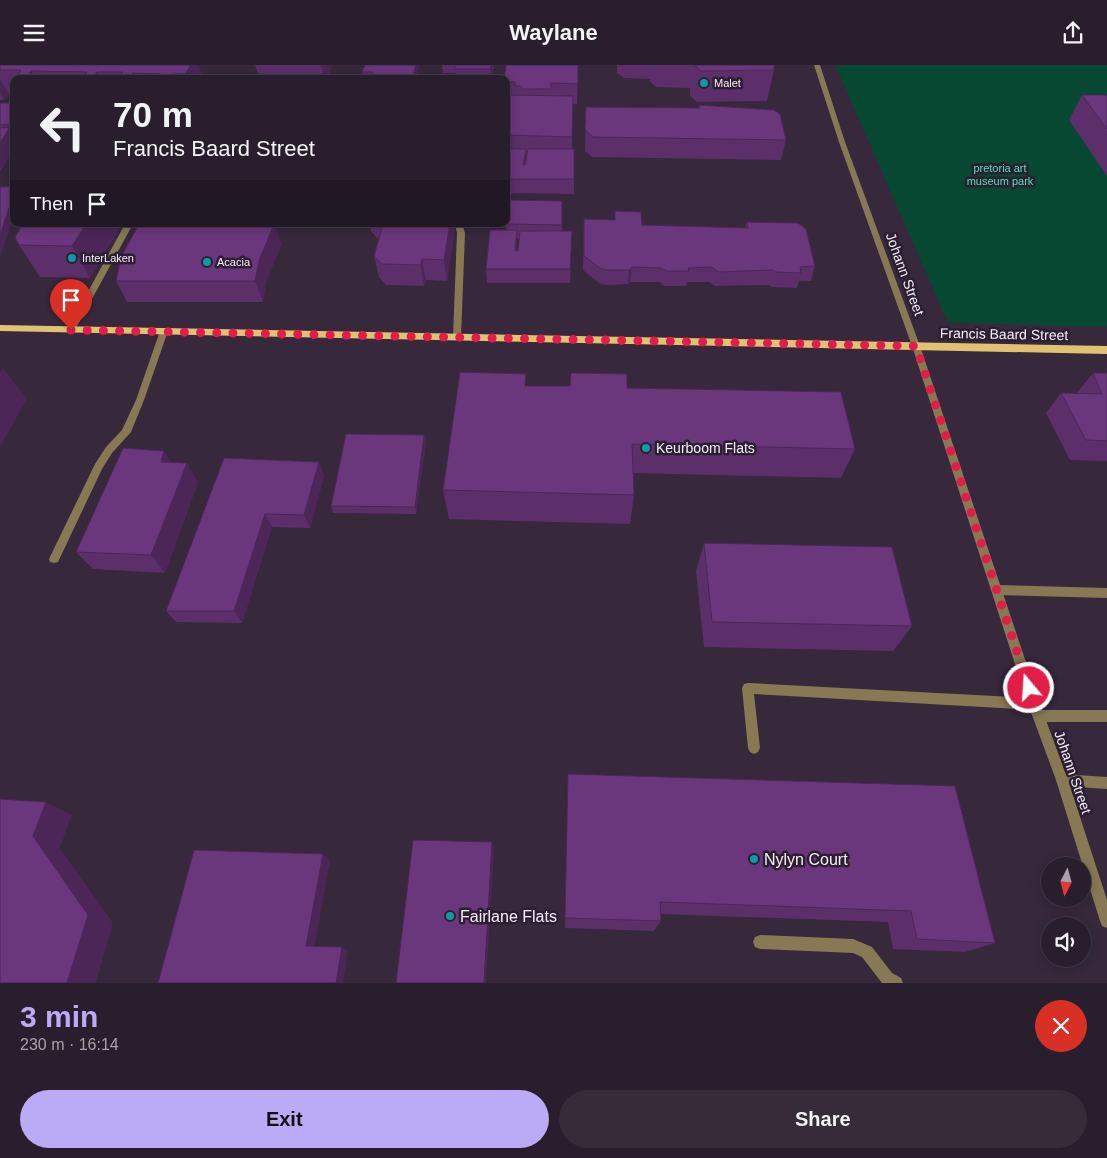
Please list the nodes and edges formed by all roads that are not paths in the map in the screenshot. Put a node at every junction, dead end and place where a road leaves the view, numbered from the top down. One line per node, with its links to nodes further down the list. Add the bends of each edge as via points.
1 (817, 65): 8 (street, Johann Street)
2 (127, 227): 5 (street)
3 (460, 227): 7 (street)
4 (0, 328): 5 (main road, Francis Baard Street)
5 (71, 330): 6 (main road, Francis Baard Street)
6 (164, 331): 7 (main road, Francis Baard Street); 10 (street, via 126,432 98,467)
7 (457, 337): 8 (main road, Francis Baard Street)
8 (916, 346): 9 (main road, Francis Baard Street); 11 (street, Johann Street)
9 (1107, 350)
10 (54, 559)
11 (997, 590): 12 (street); 13 (street, Johann Street)
12 (1107, 593)
13 (1034, 704): 14 (street, Johann Street); 16 (street, via 748,689)
14 (1039, 716): 15 (street); 17 (street, Johann Street)
15 (1107, 716)
16 (754, 748)
17 (1062, 780): 18 (street); 19 (street, Johann Street)
18 (1107, 783)
19 (1107, 921)
20 (760, 942): 21 (street, via 854,946 867,952 886,978)
21 (896, 983)

